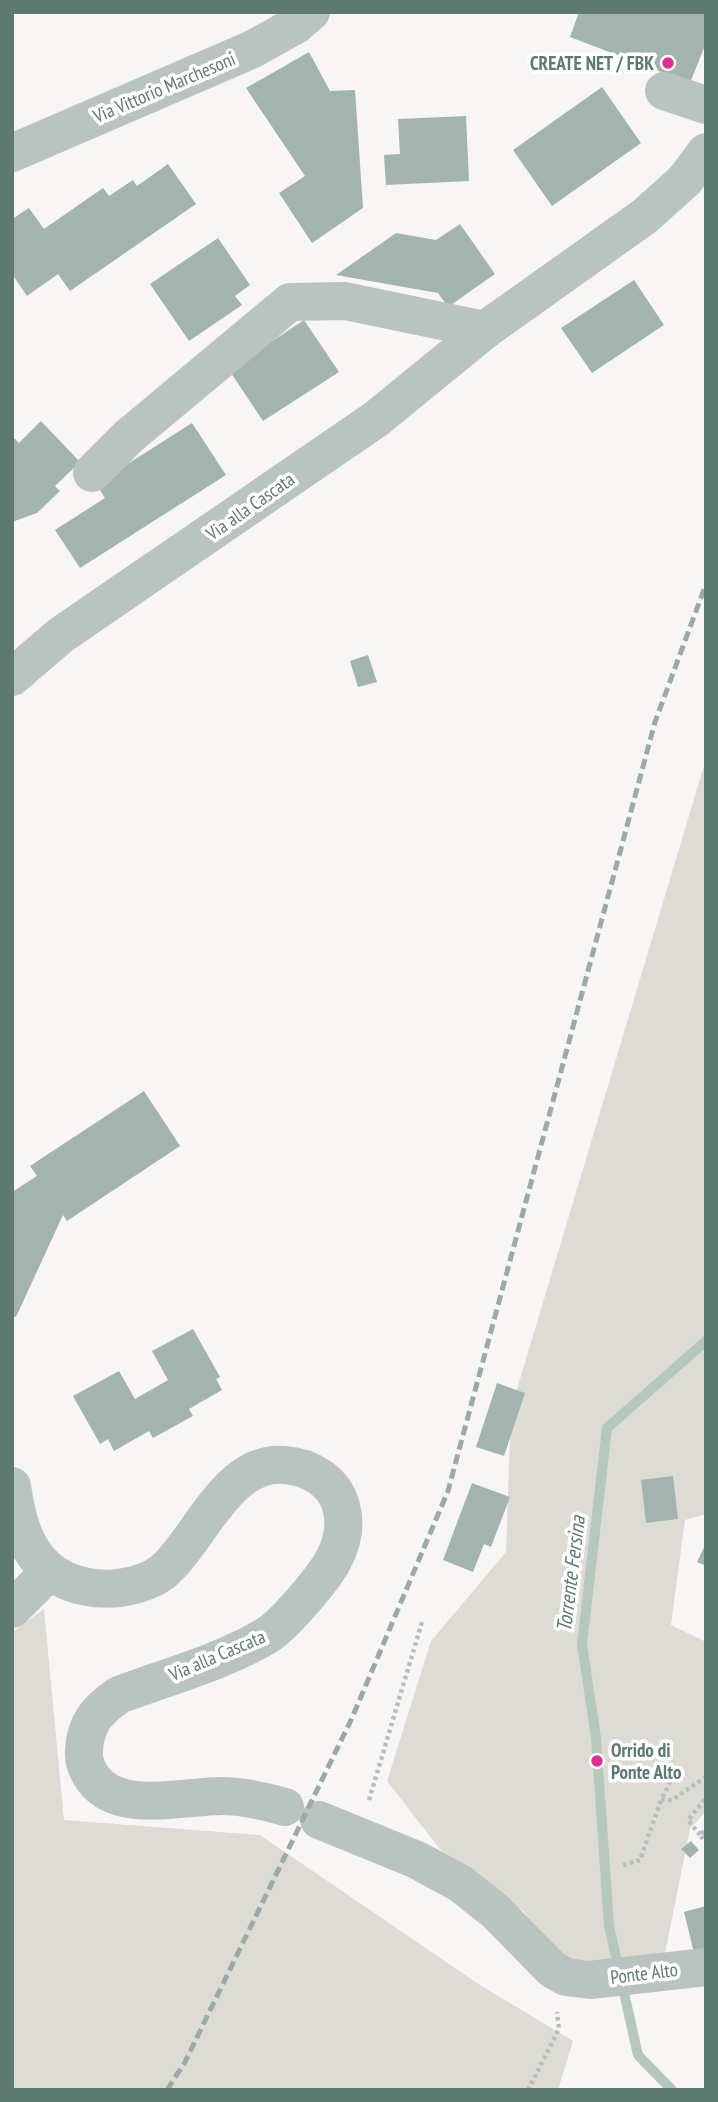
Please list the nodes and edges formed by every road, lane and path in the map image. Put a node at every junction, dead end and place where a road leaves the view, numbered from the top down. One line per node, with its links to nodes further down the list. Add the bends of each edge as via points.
1 (311, 12): 5 (street, Via Vittorio Marchesoni, via 253,49)
2 (664, 91): 3 (street)
3 (706, 105)
4 (706, 152): 6 (street, Via alla Cascata, via 685,180 645,216)
5 (12, 153)
6 (485, 330): 7 (street, via 345,301 290,302 128,437); 8 (street, Via alla Cascata, via 376,419 61,635)
7 (92, 473)
8 (12, 677)
9 (12, 1486): 10 (street, Via alla Cascata, via 23,1537)
10 (50, 1572): 11 (street); 18 (street, Via alla Cascata, via 82,1586 128,1587 166,1570 223,1496 258,1469 282,1464 307,1468 327,1483 340,1503 344,1524 339,1546 328,1570 289,1617 244,1648 119,1695 101,1707 84,1737 83,1757 97,1785 125,1799 224,1796 260,1800)
11 (12, 1609)
12 (422, 1622): 18 (path)
13 (677, 1769): 16 (path)
14 (706, 1777): 16 (path, via 672,1800)
15 (706, 1798): 17 (path, via 688,1821 701,1837)
16 (661, 1800): 19 (path, via 640,1860)
17 (706, 1829)
18 (359, 1835): 21 (street, Via alla Cascata, via 460,1884 495,1911)
19 (623, 1865)
20 (702, 1967): 22 (street, Ponte Alto)
21 (552, 1969): 22 (street, Via alla Cascata, via 566,1977); 23 (path, via 559,2029)
22 (590, 1980)
23 (528, 2090)

